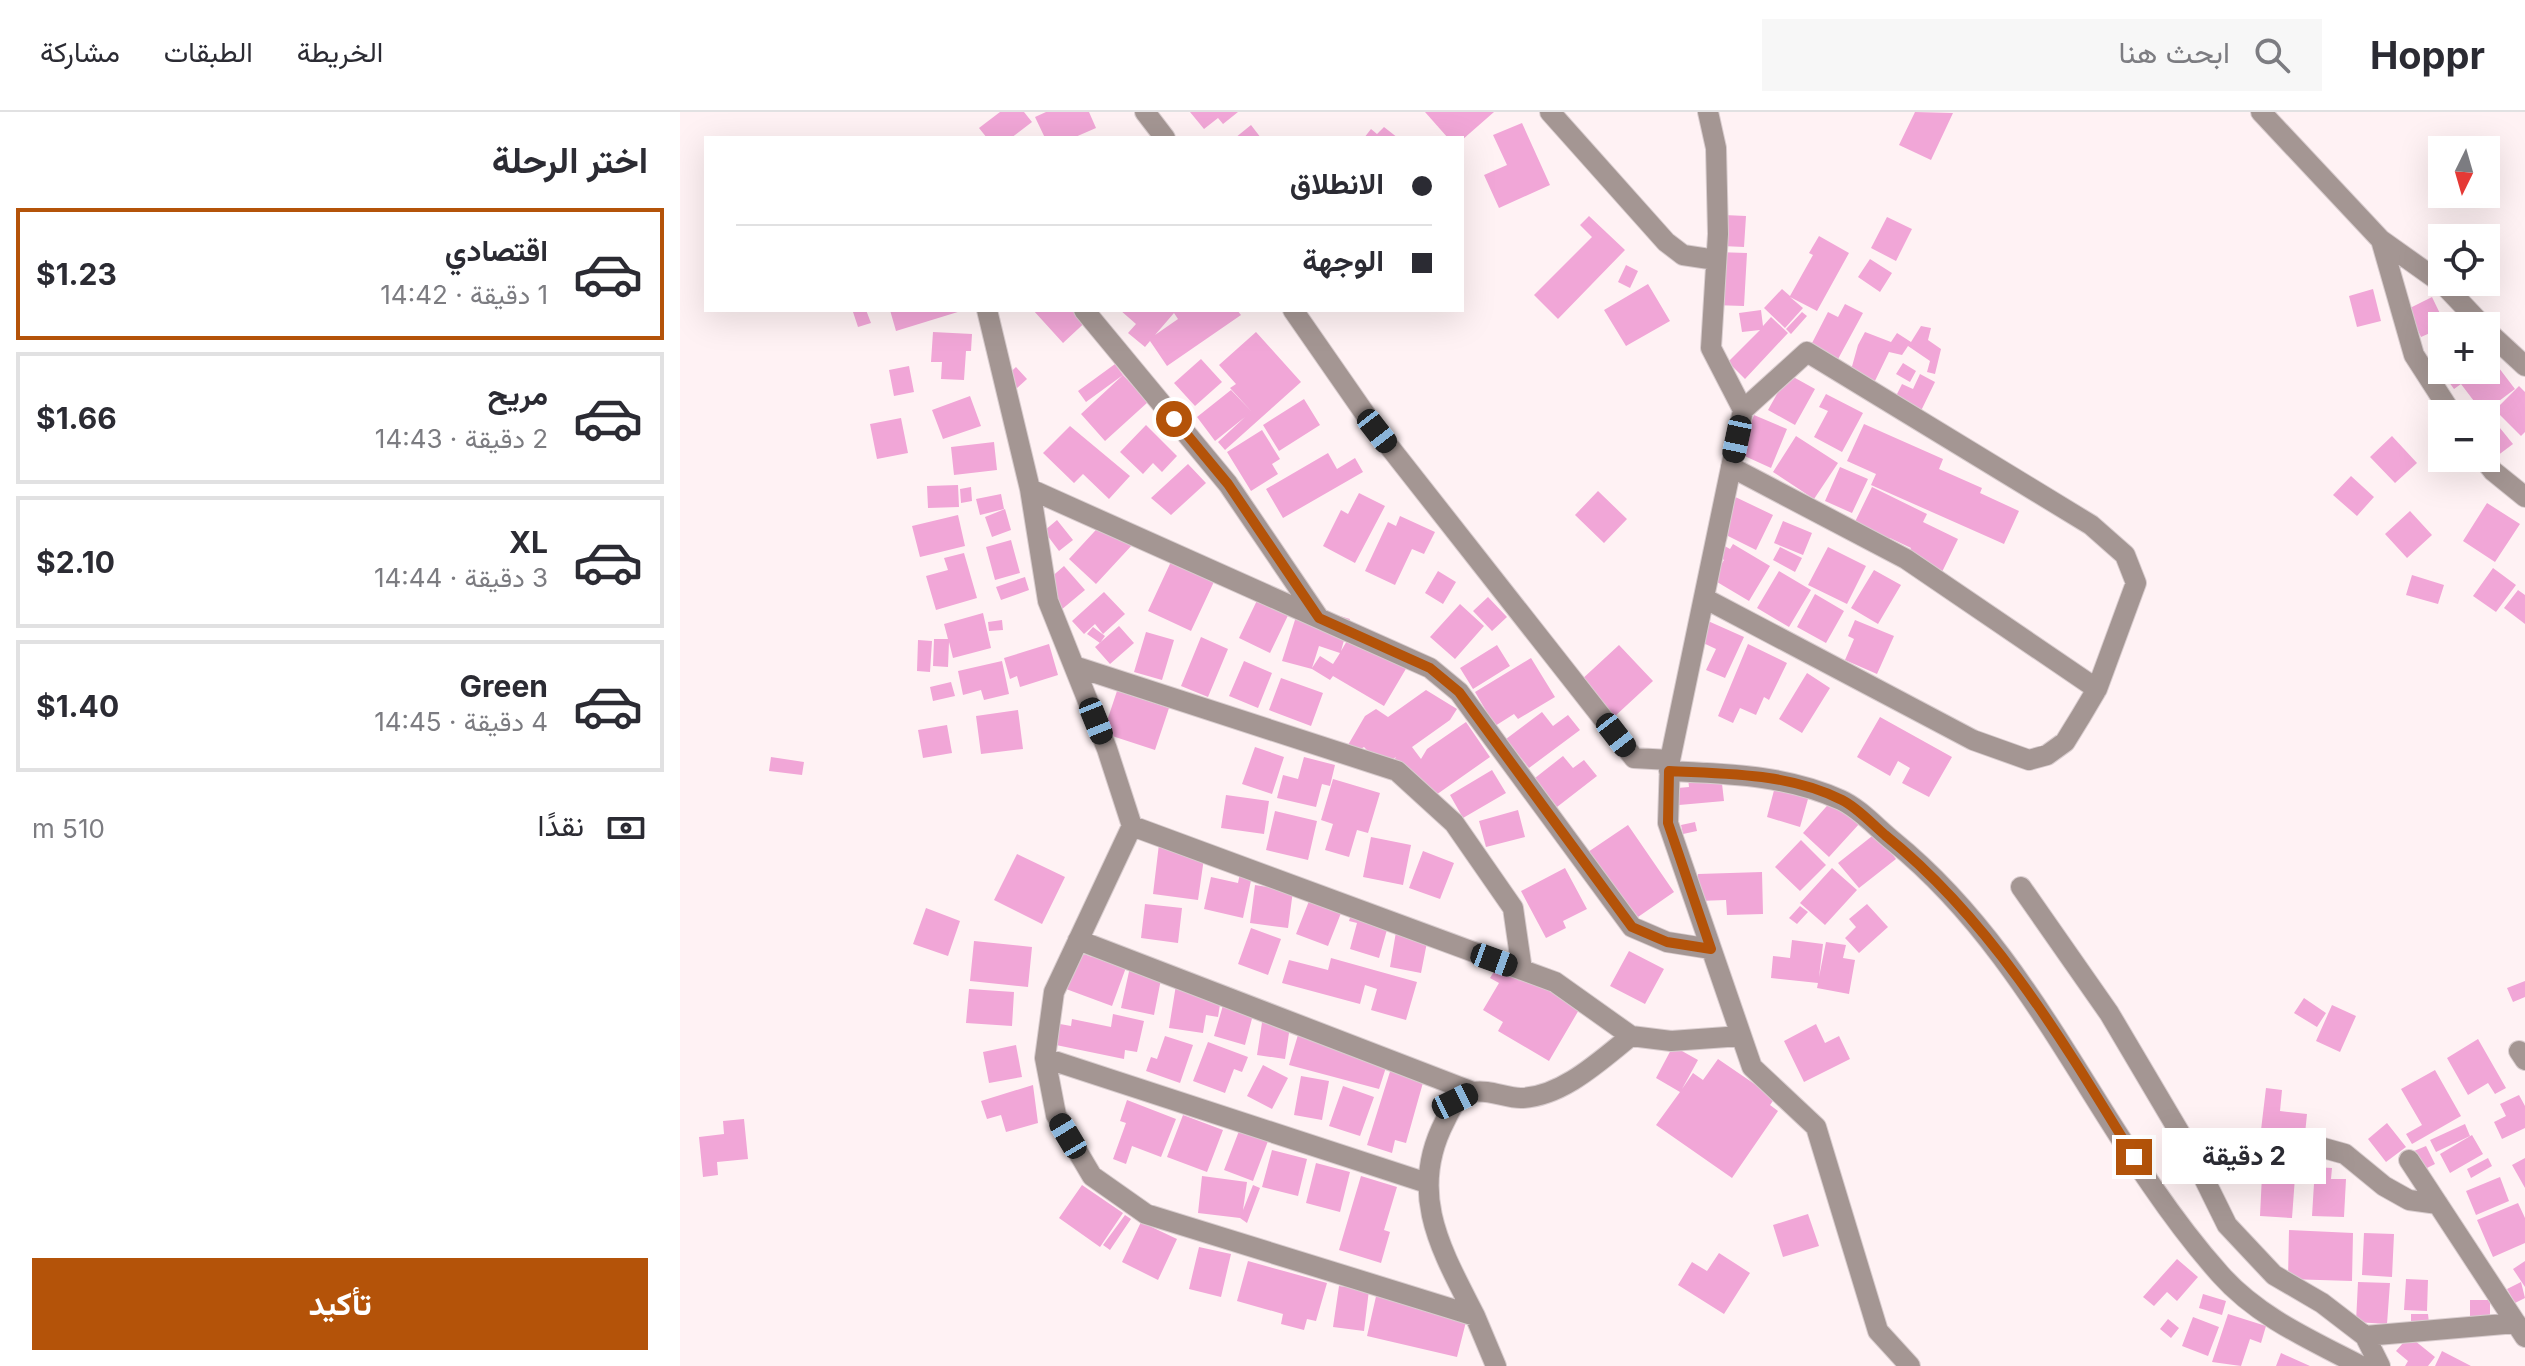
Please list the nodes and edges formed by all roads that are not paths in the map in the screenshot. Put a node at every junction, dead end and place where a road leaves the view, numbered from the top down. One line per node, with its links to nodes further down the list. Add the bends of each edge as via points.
1 (1145, 112): 5 (street)
2 (1550, 112): 7 (street, via 1666,242 1683,255)
3 (1708, 112): 7 (street, via 1716,148)
4 (2261, 112): 6 (street)
5 (1163, 136)
6 (2381, 240): 11 (street, via 2443,284); 14 (street, via 2414,355)
7 (1716, 260): 15 (street, via 1711,348)
8 (987, 312): 18 (street)
9 (1086, 312): 21 (street, via 1228,484)
10 (1294, 312): 24 (street, via 1377,431 1634,758)
11 (2469, 312)
12 (2500, 343): 13 (street)
13 (2525, 366)
14 (2443, 400)
15 (1743, 410): 16 (street); 23 (street, via 1807,352 2091,525 2125,555 2136,583)
16 (1731, 467): 20 (street); 23 (street, via 1906,559)
17 (2494, 472): 19 (street)
18 (1030, 489): 21 (street); 22 (street, via 1048,601)
19 (2525, 497)
20 (1704, 598): 23 (street, via 1973,740 2029,760 2065,742); 24 (street)
21 (1319, 618): 28 (street, via 1430,668 1459,692 1632,927 1667,942)
22 (1074, 666): 25 (street); 29 (street, via 1397,771 1454,823 1513,908)
23 (2097, 689)
24 (1669, 765): 28 (street, via 1668,823); 43 (street, via 1770,777 1843,801 1923,865 1993,943 2071,1054 2150,1182 2220,1275 2253,1306)
25 (1132, 826): 27 (street); 29 (street)
26 (2021, 887): 34 (street, via 2109,1013)
27 (1078, 940): 32 (street, via 1054,992); 33 (street)
28 (1711, 949): 31 (street)
29 (1522, 970): 30 (street, via 1555,982)
30 (1631, 1036): 31 (street, via 1671,1041); 33 (street, via 1576,1081 1523,1098)
31 (1741, 1036): 42 (street, via 1752,1067 1816,1127 1878,1331)
32 (1045, 1058): 36 (street); 38 (street, via 1056,1115 1092,1176 1146,1214)
33 (1473, 1092): 36 (street, via 1455,1101 1436,1137)
34 (2190, 1150): 37 (street, via 2320,1147 2345,1154 2409,1200); 40 (street, via 2227,1225 2255,1255 2274,1275)
35 (2409, 1160): 37 (street)
36 (1427, 1183): 38 (street, via 1435,1236)
37 (2438, 1204): 39 (street)
38 (1475, 1316): 41 (street)
39 (2520, 1330): 40 (street)
40 (2365, 1336): 44 (street)
41 (1496, 1366)
42 (1910, 1366)
43 (2361, 1366)
44 (2380, 1366)

